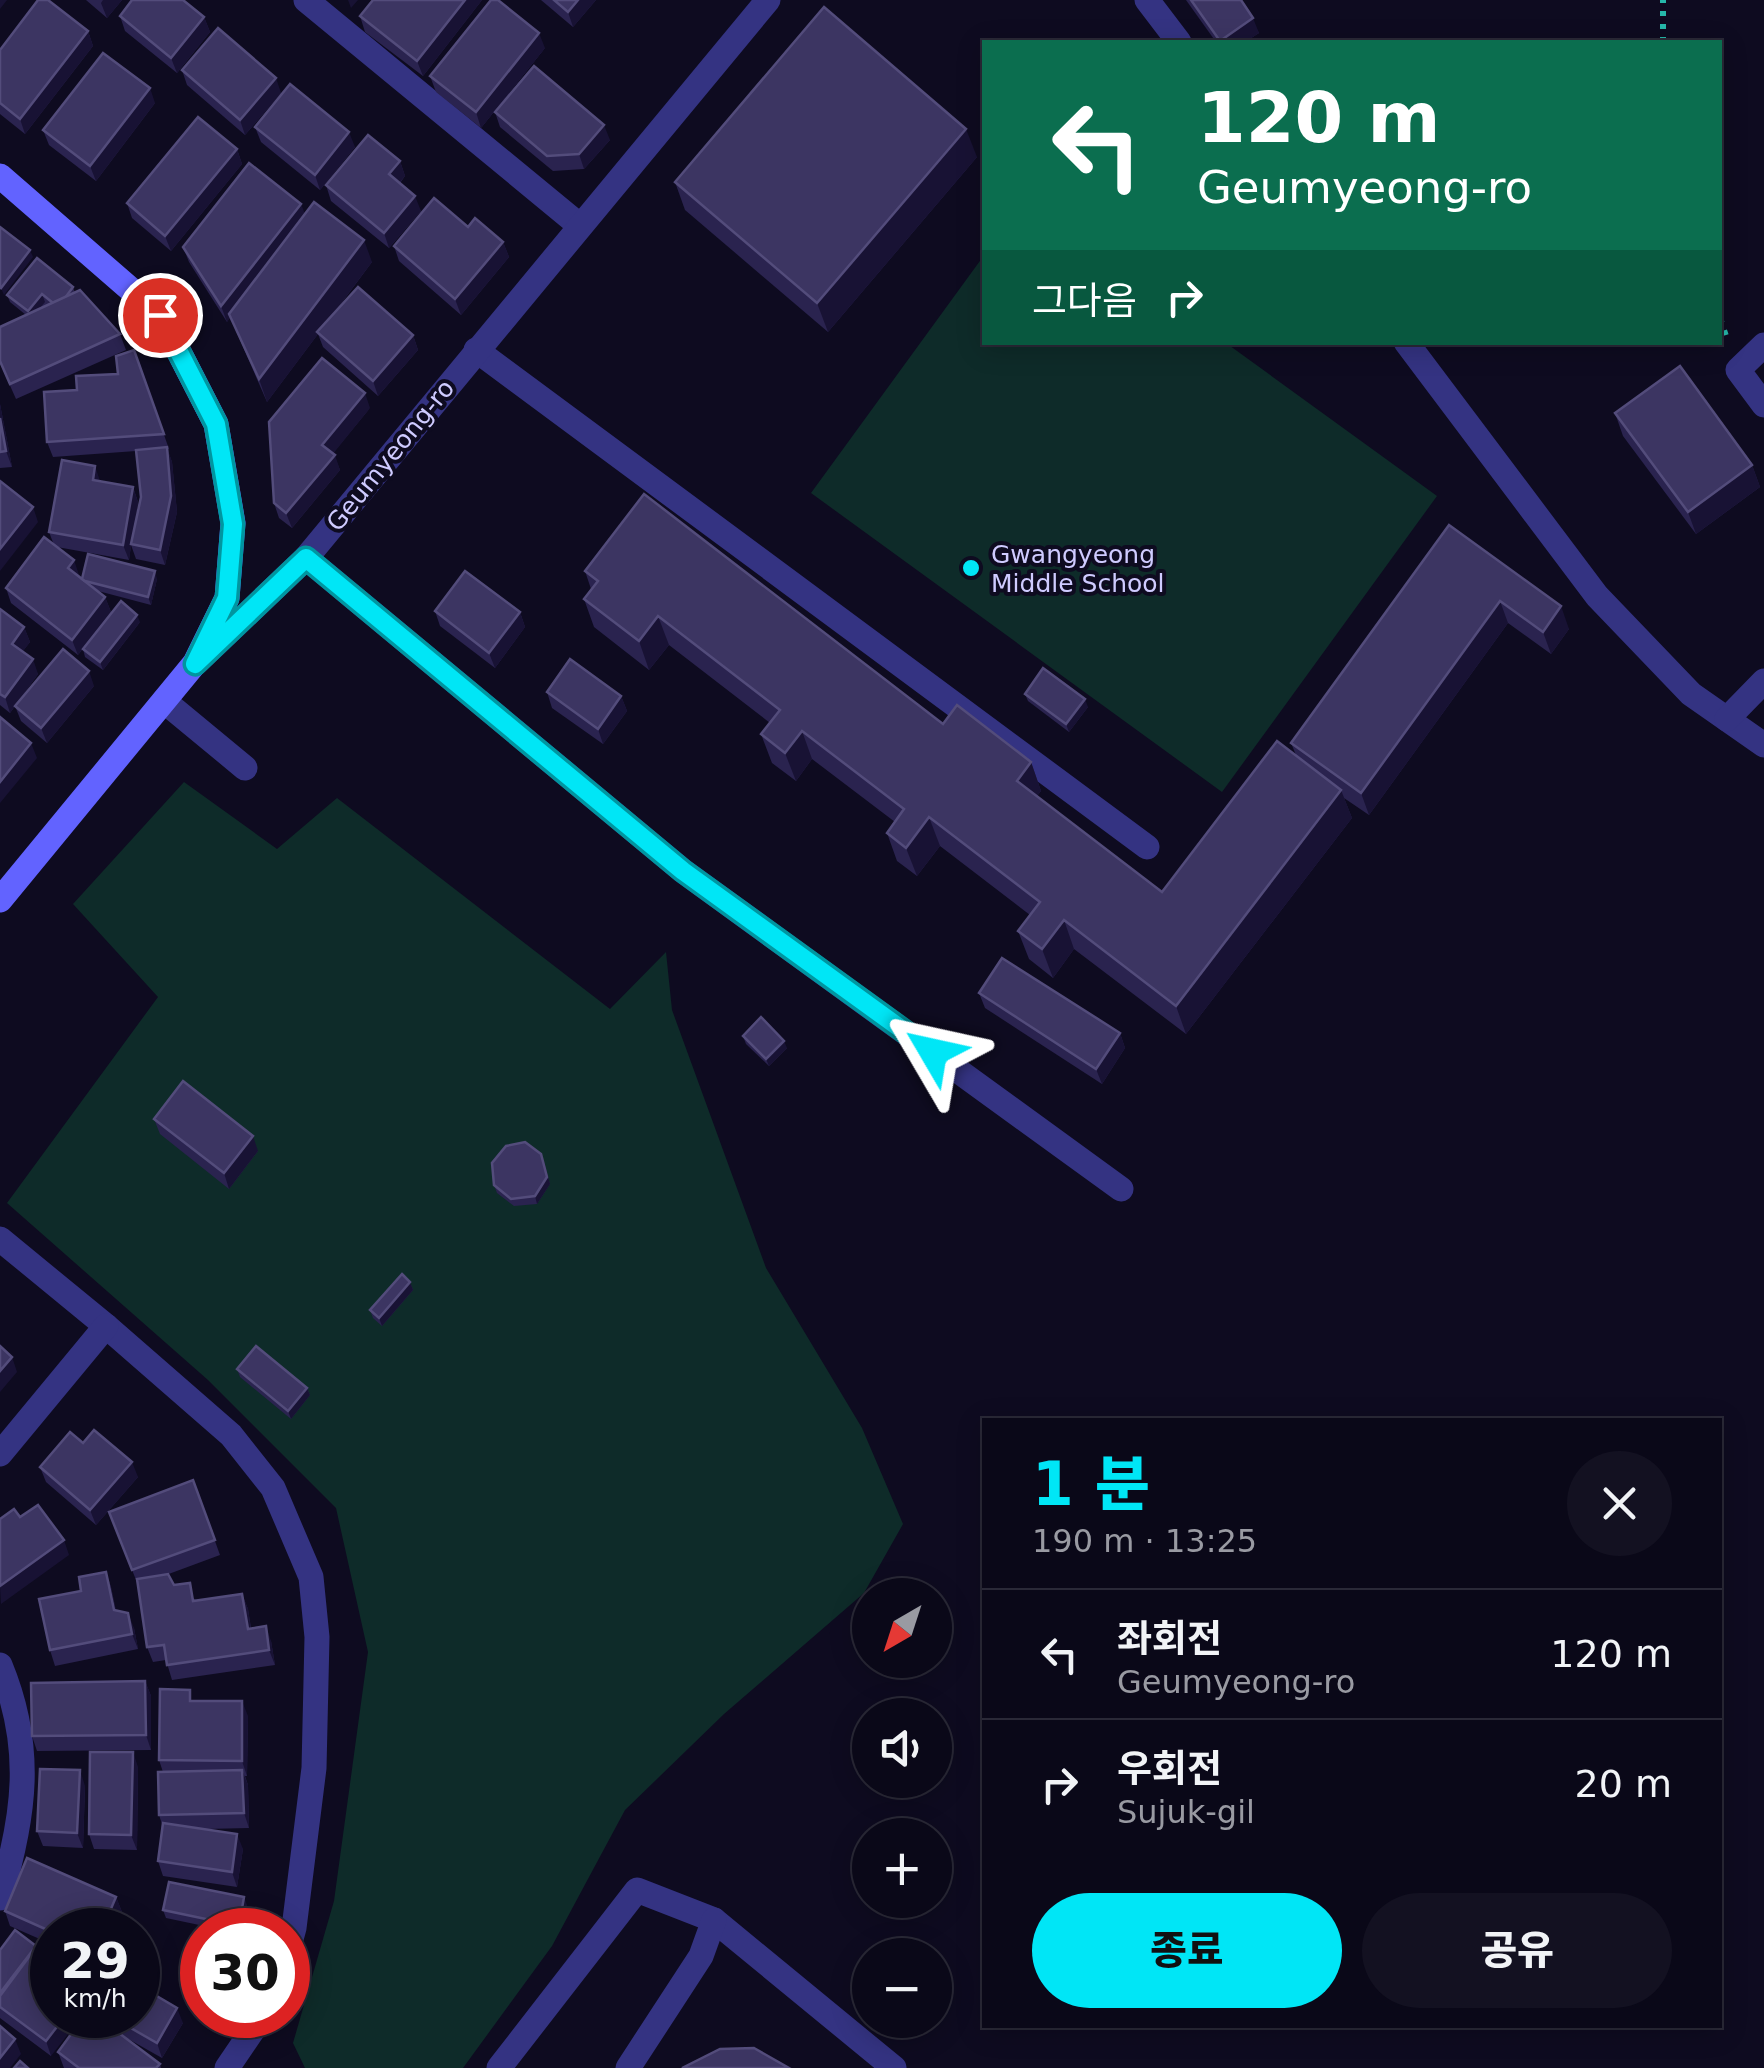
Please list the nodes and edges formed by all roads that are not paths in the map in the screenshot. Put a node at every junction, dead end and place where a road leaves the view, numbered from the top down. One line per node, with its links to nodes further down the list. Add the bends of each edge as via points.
1 (306, 0): 6 (street)
2 (1147, 0): 4 (street)
3 (760, 3): 6 (street, Geumyeong-ro)
4 (1177, 40)
5 (0, 176): 12 (street, via 160,315 216,424 233,524 227,598)
6 (579, 224): 9 (street, Geumyeong-ro)
7 (1408, 345): 15 (street, via 1597,596 1691,694)
8 (1764, 345): 10 (street, via 1738,370)
9 (476, 350): 11 (street, Geumyeong-ro); 18 (street)
10 (1764, 405)
11 (306, 558): 12 (street, Geumyeong-ro); 20 (street, via 683,871)
12 (195, 664): 14 (street, Geumyeong-ro)
13 (1764, 681): 15 (street)
14 (164, 700): 17 (street); 19 (street, Geumyeong-ro)
15 (1727, 719): 16 (street)
16 (1764, 744)
17 (246, 768)
18 (1147, 847)
19 (0, 900)
20 (1121, 1189)
21 (0, 1240): 22 (street)
22 (106, 1326): 23 (street); 26 (street, via 231,1435 273,1488 310,1576 317,1638 314,1768)
23 (0, 1454)
24 (0, 1665): 25 (street, via 16,1702 24,1770 14,1851)
25 (0, 1898)
26 (296, 1908)
27 (714, 1920): 30 (street, via 637,1890); 31 (street, via 701,1956); 32 (street)
28 (247, 2038): 29 (street)
29 (227, 2068)
30 (499, 2068)
31 (628, 2068)
32 (894, 2068)

